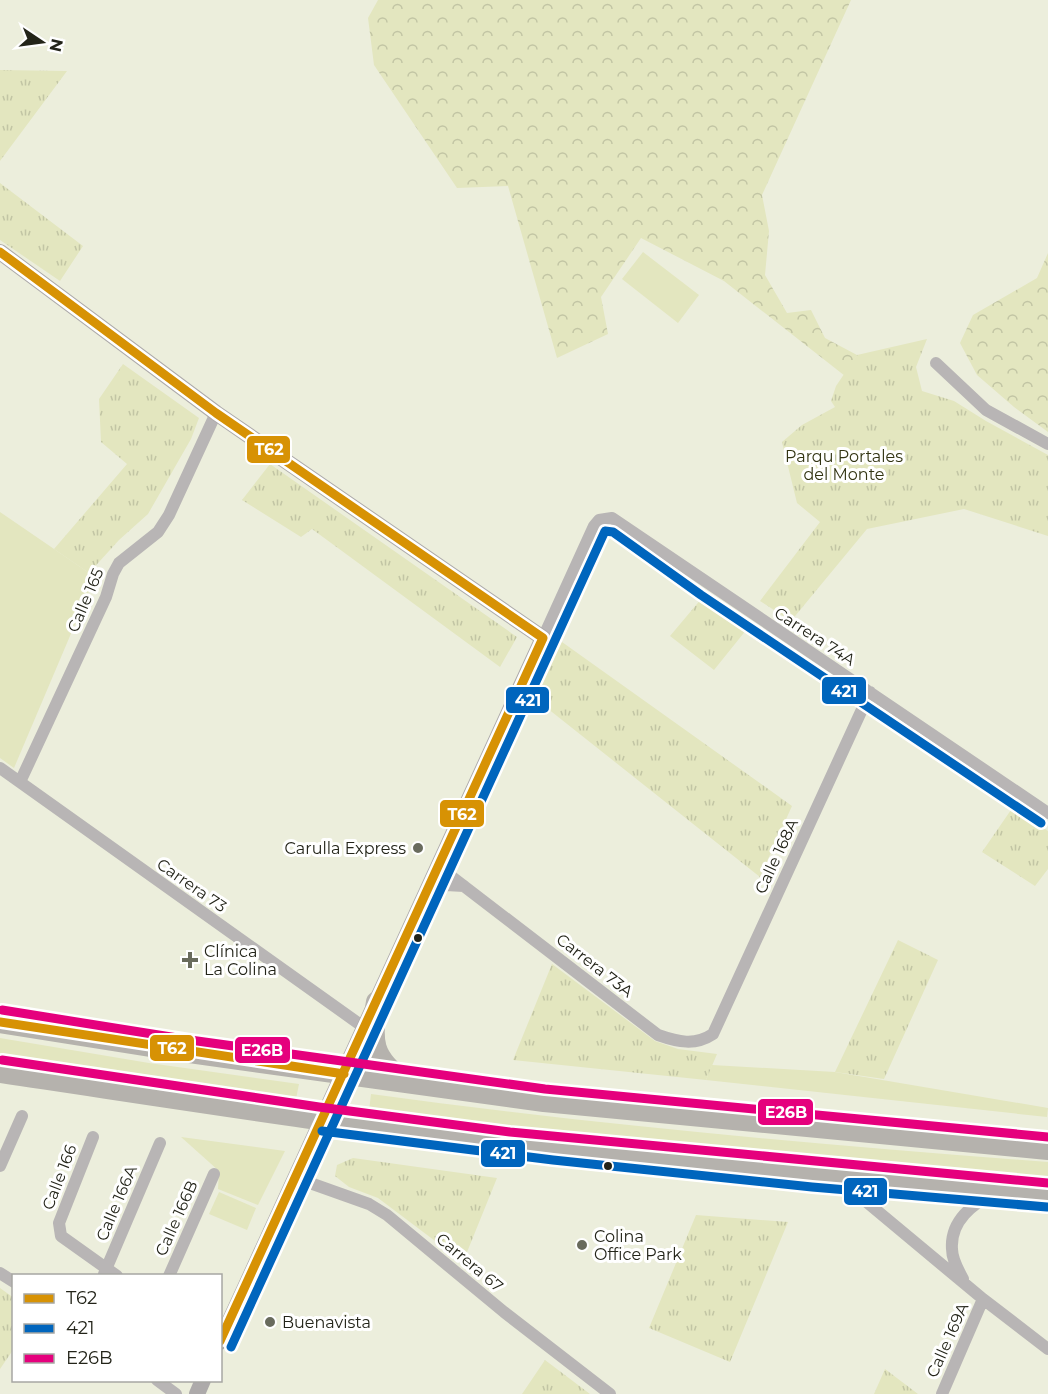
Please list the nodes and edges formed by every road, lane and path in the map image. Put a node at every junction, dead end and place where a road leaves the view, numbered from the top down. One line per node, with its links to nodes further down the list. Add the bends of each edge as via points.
1 (0, 252): 3 (street)
2 (936, 363): 4 (street, via 986,410)
3 (216, 413): 5 (street); 8 (street, Calle 165, via 158,532 126,557 113,574)
4 (1048, 444)
5 (543, 638): 6 (street, Carrera 74A, via 594,526 605,518 618,521); 10 (street)
6 (870, 692): 9 (street, Carrera 74A); 18 (street, Calle 168A)
7 (0, 768): 8 (street, Carrera 73)
8 (20, 782): 14 (street, Carrera 73)
9 (1048, 813)
10 (440, 867): 11 (street, Carrera 73A); 12 (street)
11 (466, 886): 12 (street, via 446,885); 18 (street, Carrera 73A, via 658,1035 690,1042)
12 (428, 893): 15 (street)
13 (214, 903): 14 (street)
14 (205, 914): 17 (street, Carrera 73)
15 (377, 1002): 17 (street); 21 (highway, via 374,1047 385,1066)
16 (0, 1022): 20 (highway)
17 (365, 1028): 20 (street)
18 (713, 1034)
19 (0, 1072): 23 (highway)
20 (344, 1074): 21 (highway); 23 (street)
21 (405, 1082): 26 (highway, via 544,1101)
22 (22, 1116): 27 (street)
23 (323, 1119): 29 (highway); 30 (street)
24 (93, 1137): 33 (street, Calle 166, via 58,1230)
25 (160, 1143): 33 (street, Calle 166A)
26 (1048, 1149)
27 (0, 1166)
28 (214, 1174): 34 (street, Calle 166B)
29 (813, 1175): 31 (highway); 35 (street, via 863,1199)
30 (296, 1178): 37 (street); 41 (street, Carrera 67, via 369,1204 387,1215)
31 (999, 1191): 32 (highway); 35 (street, via 966,1210 952,1239 951,1250)
32 (1048, 1195)
33 (109, 1273)
34 (169, 1274)
35 (967, 1286): 36 (street)
36 (983, 1299): 38 (street); 42 (street, Calle 169A)
37 (222, 1338)
38 (1048, 1349)
39 (160, 1382): 40 (street)
40 (176, 1394)
41 (610, 1394)
42 (942, 1394)

